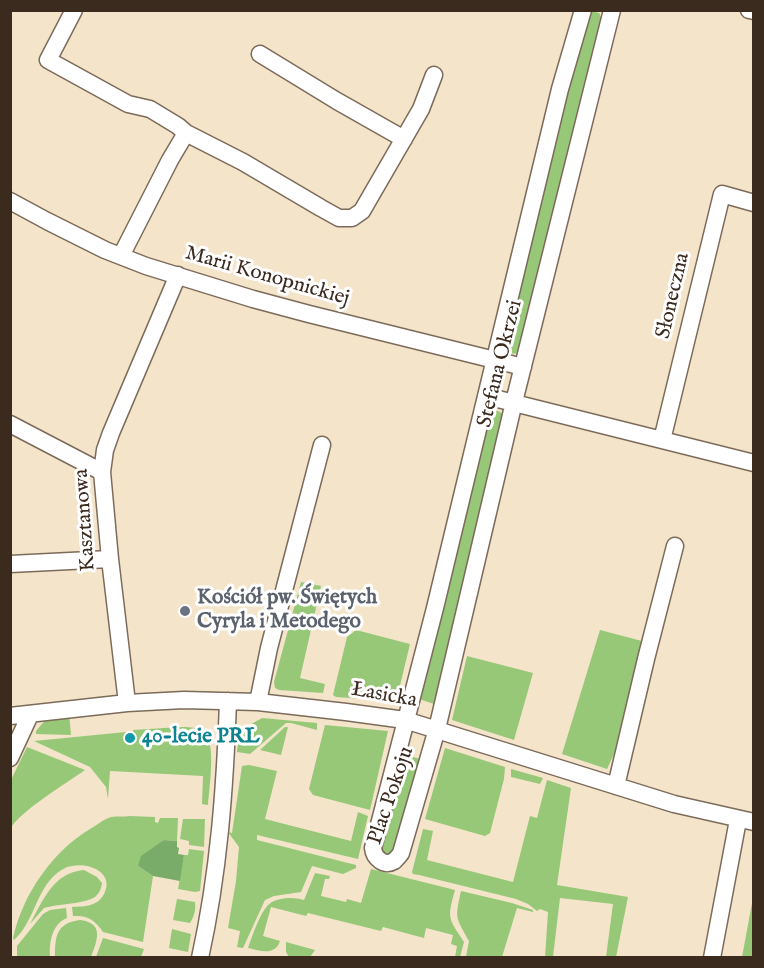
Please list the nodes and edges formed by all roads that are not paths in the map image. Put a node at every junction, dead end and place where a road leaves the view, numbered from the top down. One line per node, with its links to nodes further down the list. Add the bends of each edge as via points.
1 (74, 10): 6 (street, via 48,60 128,104 150,109)
2 (582, 10): 12 (street, Stefana Okrzei)
3 (612, 10): 13 (street, Stefana Okrzei)
4 (260, 54): 7 (street)
5 (434, 75): 7 (street)
6 (186, 132): 7 (street, via 339,218 352,218 362,211); 10 (street)
7 (404, 139)
8 (10, 201): 10 (street, Marii Konopnickiej)
9 (753, 203): 17 (street, Słoneczna, via 722,194)
10 (121, 256): 11 (street, Marii Konopnickiej)
11 (178, 275): 12 (street, Marii Konopnickiej, via 309,314); 20 (street, Kasztanowa, via 111,433)
12 (494, 360): 13 (street, Marii Konopnickiej); 14 (street, Stefana Okrzei)
13 (523, 367): 15 (street, Stefana Okrzei)
14 (486, 396): 15 (street); 29 (street, Stefana Okrzei)
15 (514, 402): 17 (street); 30 (street, Stefana Okrzei)
16 (10, 424): 20 (street)
17 (662, 440): 19 (street)
18 (322, 445): 25 (street)
19 (753, 463)
20 (102, 472): 22 (street, Kasztanowa)
21 (675, 546): 32 (street)
22 (110, 559): 23 (street); 26 (street, Kasztanowa)
23 (10, 564)
24 (228, 701): 25 (street, Łasicka); 26 (street, Łasicka); 34 (street, via 218,860)
25 (258, 702): 29 (street, Łasicka)
26 (127, 703): 27 (street, Łasicka)
27 (30, 715): 28 (street, Łasicka); 31 (street)
28 (10, 716)
29 (405, 720): 30 (street, Łasicka); 30 (street, Plac Pokoju, via 373,848 373,854 385,863 395,861 401,853)
30 (437, 729): 32 (street, Łasicka)
31 (10, 758)
32 (616, 786): 33 (street, Łasicka)
33 (746, 821): 35 (street)
34 (200, 957)
35 (712, 957)

